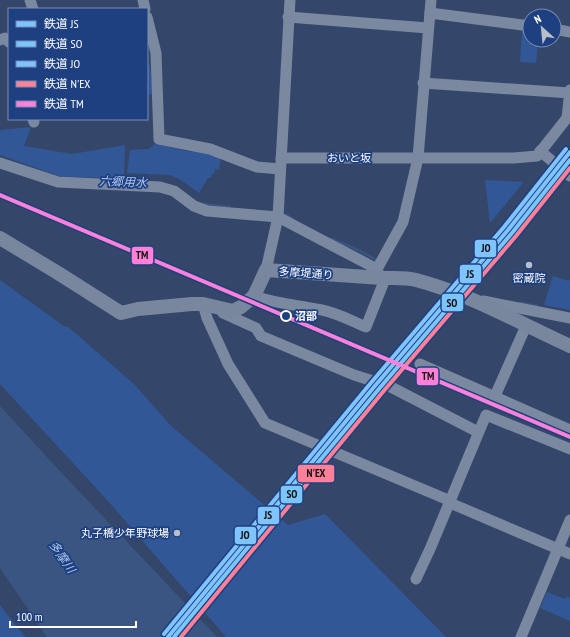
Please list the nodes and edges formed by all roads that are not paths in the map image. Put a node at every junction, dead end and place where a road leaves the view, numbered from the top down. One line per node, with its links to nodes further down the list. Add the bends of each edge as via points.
1 (290, 0): 4 (street)
2 (431, 0): 3 (street)
3 (430, 13): 6 (street); 7 (street)
4 (288, 17): 7 (street); 13 (street)
5 (148, 24): 13 (street, おいと坂, via 156,53 158,139 210,149 257,167)
6 (522, 25)
7 (428, 28): 8 (street)
8 (423, 83): 9 (street); 11 (street)
9 (570, 92): 10 (street, via 567,118)
10 (542, 153): 11 (street, おいと坂, via 537,156 514,158); 14 (street)
11 (418, 158): 13 (street, おいと坂); 18 (street, via 403,222)
12 (0, 163): 15 (street, via 58,182 160,187 174,191 194,206 207,211)
13 (280, 164): 15 (street)
14 (570, 176)
15 (278, 217): 17 (street); 18 (street)
16 (0, 238): 21 (main road, 多摩堤通り, via 121,313 166,306)
17 (266, 270): 18 (main road, 多摩堤通り); 19 (main road, 多摩堤通り)
18 (380, 273): 19 (street, via 384,284 366,327 324,310); 20 (main road, 多摩堤通り, via 415,280)
19 (254, 296): 22 (main road, 多摩堤通り, via 233,311)
20 (472, 299): 23 (street); 24 (main road, 多摩堤通り)
21 (203, 304): 22 (main road, 多摩堤通り); 31 (street, via 228,364 265,423 446,499)
22 (222, 308): 29 (street, via 223,313 256,328 261,336 354,375 389,386)
23 (570, 318)
24 (526, 326): 25 (main road, 多摩堤通り); 27 (street)
25 (570, 346)
26 (420, 364): 27 (street)
27 (494, 396): 28 (street)
28 (570, 430)
29 (478, 432): 30 (street, via 486,415); 31 (street)
30 (570, 449)
31 (450, 503): 33 (street); 35 (street)
32 (570, 520): 33 (street)
33 (558, 549): 34 (street); 36 (street)
34 (570, 554)
35 (416, 579)
36 (521, 637)

